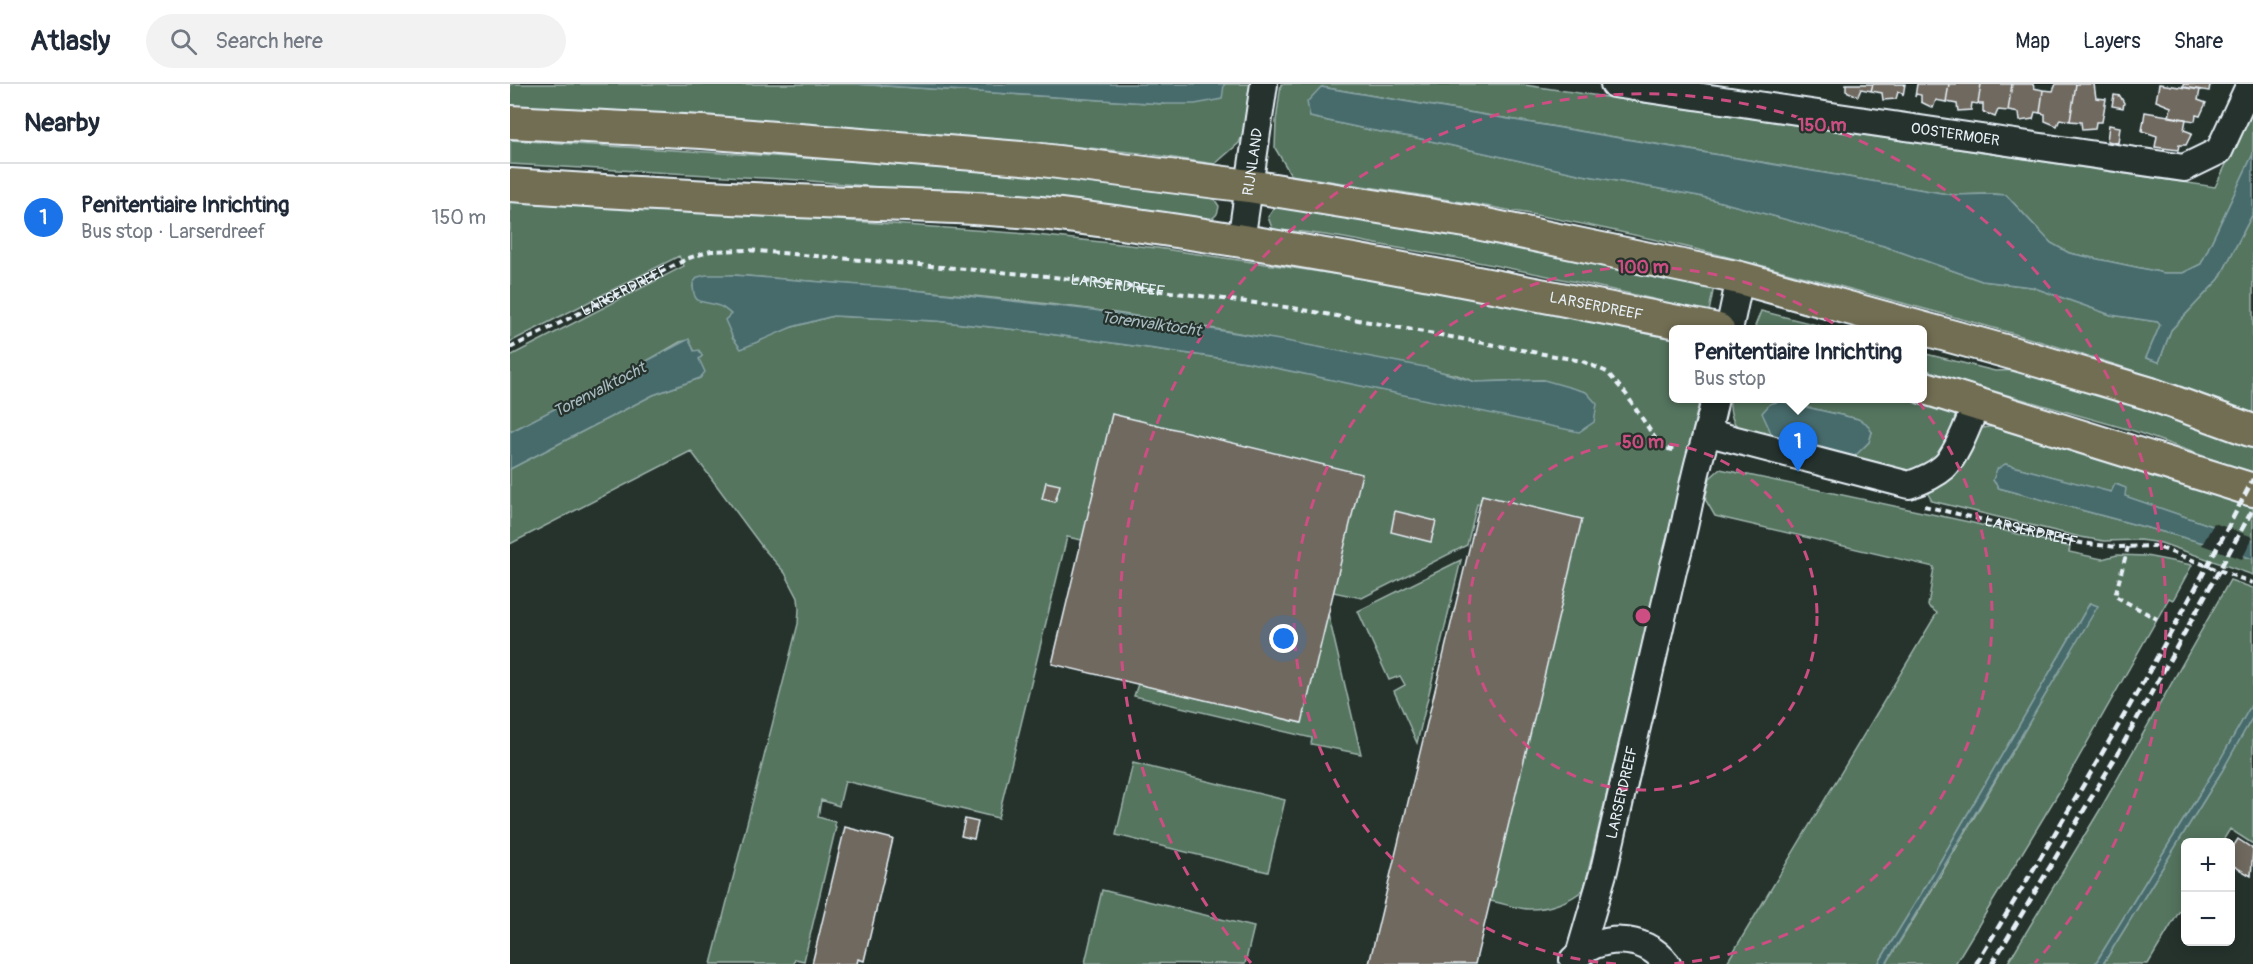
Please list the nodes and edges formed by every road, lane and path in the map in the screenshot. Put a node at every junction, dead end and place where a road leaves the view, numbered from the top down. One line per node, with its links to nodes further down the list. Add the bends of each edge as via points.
1 (1264, 84): 6 (street, RIJNLAND)
2 (1614, 84): 3 (street, OOSTERMOER, via 2184,168 2219,151)
3 (2250, 84)
4 (510, 122): 6 (main road, via 702,132 1034,159)
5 (510, 185): 7 (main road, LARSERDREEF, via 1057,215)
6 (1250, 186): 7 (street, RIJNLAND); 8 (main road, via 1472,222)
7 (1242, 241): 9 (main road, LARSERDREEF)
8 (1740, 278): 10 (street); 11 (main road)
9 (1693, 325)
10 (1729, 325)
11 (1908, 325)
12 (1927, 330): 17 (main road, via 2116,383)
13 (510, 348): 19 (path, LARSERDREEF, via 689,258 711,251 746,250 1046,276 1293,308 1582,361 1607,372 1664,448)
14 (1927, 388): 16 (main road)
15 (1714, 403): 18 (street, LARSERDREEF)
16 (1977, 403): 18 (street, via 1944,467 1909,485); 20 (main road)
17 (2253, 430)
18 (1709, 433): 19 (street, LARSERDREEF)
19 (1700, 457): 25 (street, LARSERDREEF, via 1604,870)
20 (2253, 490)
21 (1919, 504): 22 (path, LARSERDREEF, via 2081,543)
22 (2128, 547): 23 (path, LARSERDREEF, via 2155,546); 24 (path, via 2115,596)
23 (2253, 583)
24 (2157, 619)
25 (1575, 958): 26 (street, LARSERDREEF, via 1600,942 1621,940 1642,945)
26 (1667, 964)

